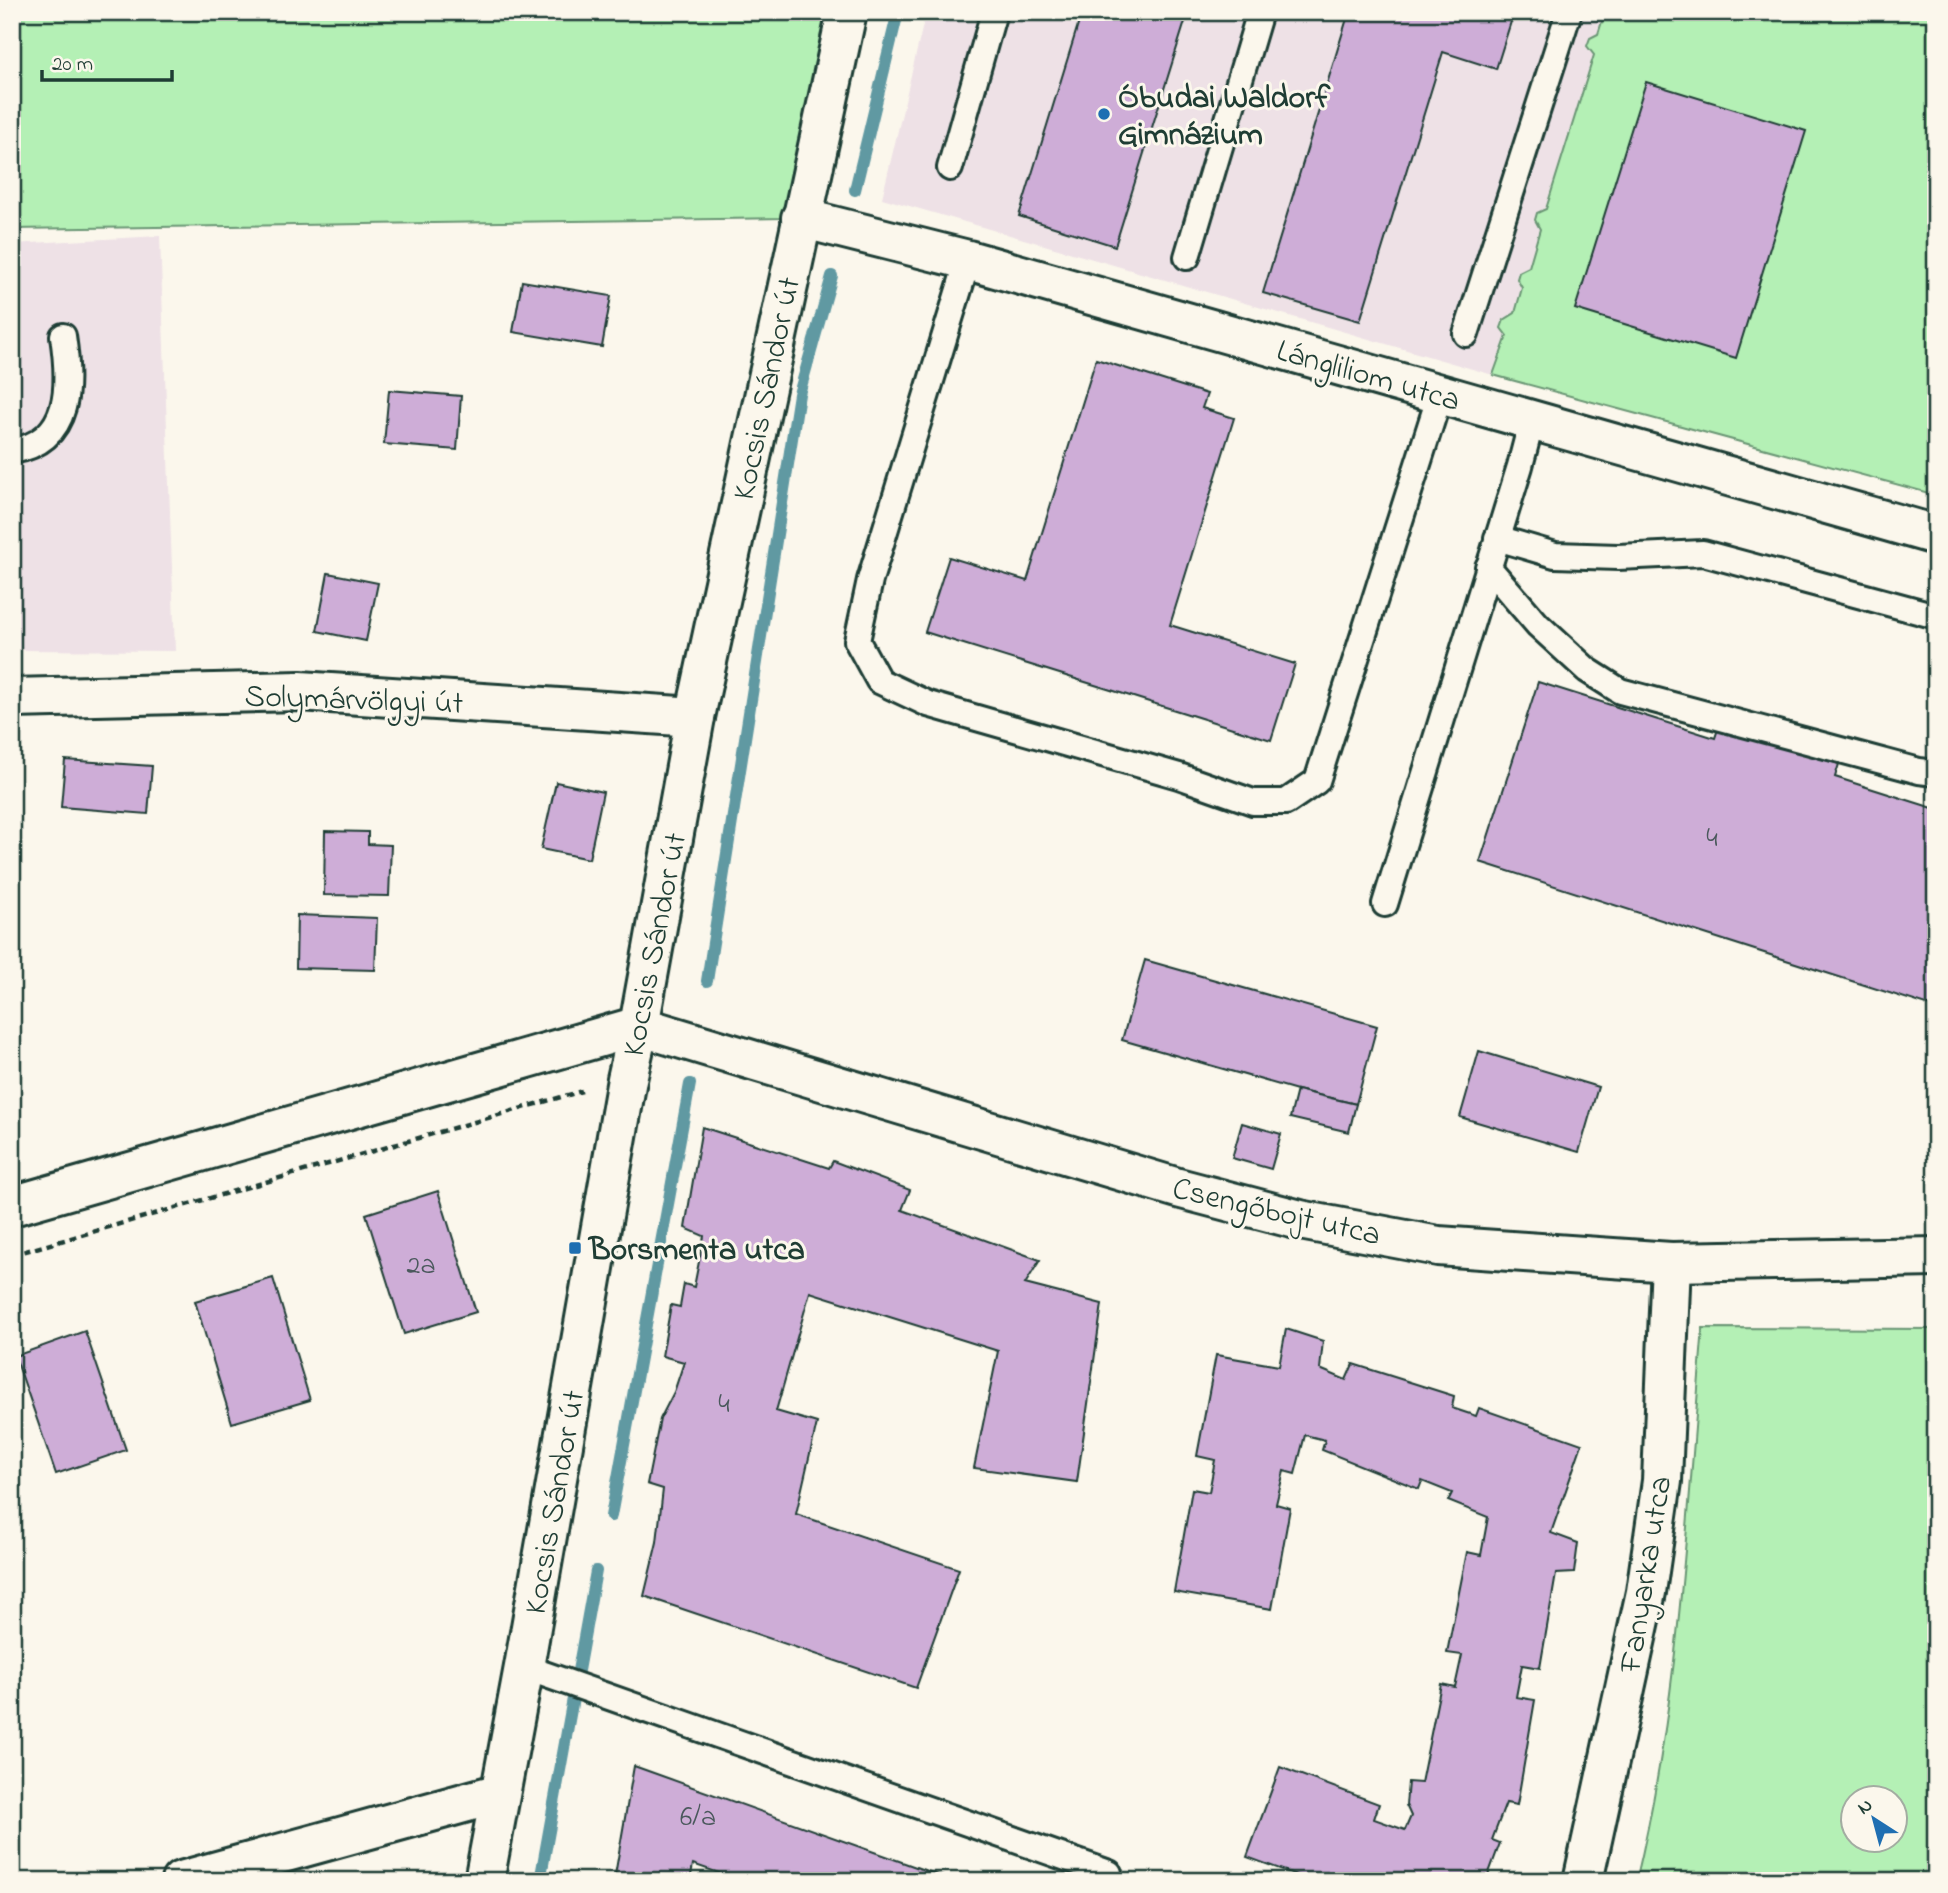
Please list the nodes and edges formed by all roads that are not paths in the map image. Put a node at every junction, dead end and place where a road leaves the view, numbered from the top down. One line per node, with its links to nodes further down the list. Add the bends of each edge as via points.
1 (847, 12): 6 (street, Kocsis Sándor út)
2 (994, 12): 5 (lane)
3 (1260, 12): 7 (lane)
4 (1569, 12): 9 (lane)
5 (950, 168)
6 (802, 218): 8 (street, Lángliliom utca); 19 (street, Kocsis Sándor út)
7 (1186, 257)
8 (968, 260): 11 (street, Lángliliom utca); 11 (lane, via 870,580 857,641 879,681 928,704 1179,776 1253,802 1286,802 1317,781)
9 (1466, 334)
10 (63, 336): 13 (lane, via 68,392 57,424 41,441)
11 (1440, 395): 12 (street, Lángliliom utca)
12 (1532, 420): 14 (street, Lángliliom utca); 15 (lane)
13 (12, 451)
14 (1936, 535)
15 (1497, 538): 16 (lane); 17 (lane, via 1555,555 1703,553)
16 (1488, 567): 20 (lane, via 1538,625 1587,670 1620,691); 21 (lane)
17 (1936, 616)
18 (12, 698): 19 (street, Solymárvölgyi út, via 300,691)
19 (695, 717): 22 (street, Kocsis Sándor út)
20 (1936, 773)
21 (1385, 904)
22 (639, 1027): 23 (street); 25 (street, Csengőbojt utca, via 1300,1220 1438,1246); 26 (street, Kocsis Sándor út, via 627,1079)
23 (12, 1206)
24 (1936, 1257): 25 (street, Csengőbojt utca)
25 (1671, 1262): 31 (street, Fanyarka utca, via 1662,1481 1646,1592)
26 (539, 1672): 27 (street, Kocsis Sándor út); 28 (lane)
27 (500, 1793): 29 (street); 30 (street, Kocsis Sándor út)
28 (1109, 1873)
29 (181, 1881)
30 (484, 1881)
31 (1583, 1881)

